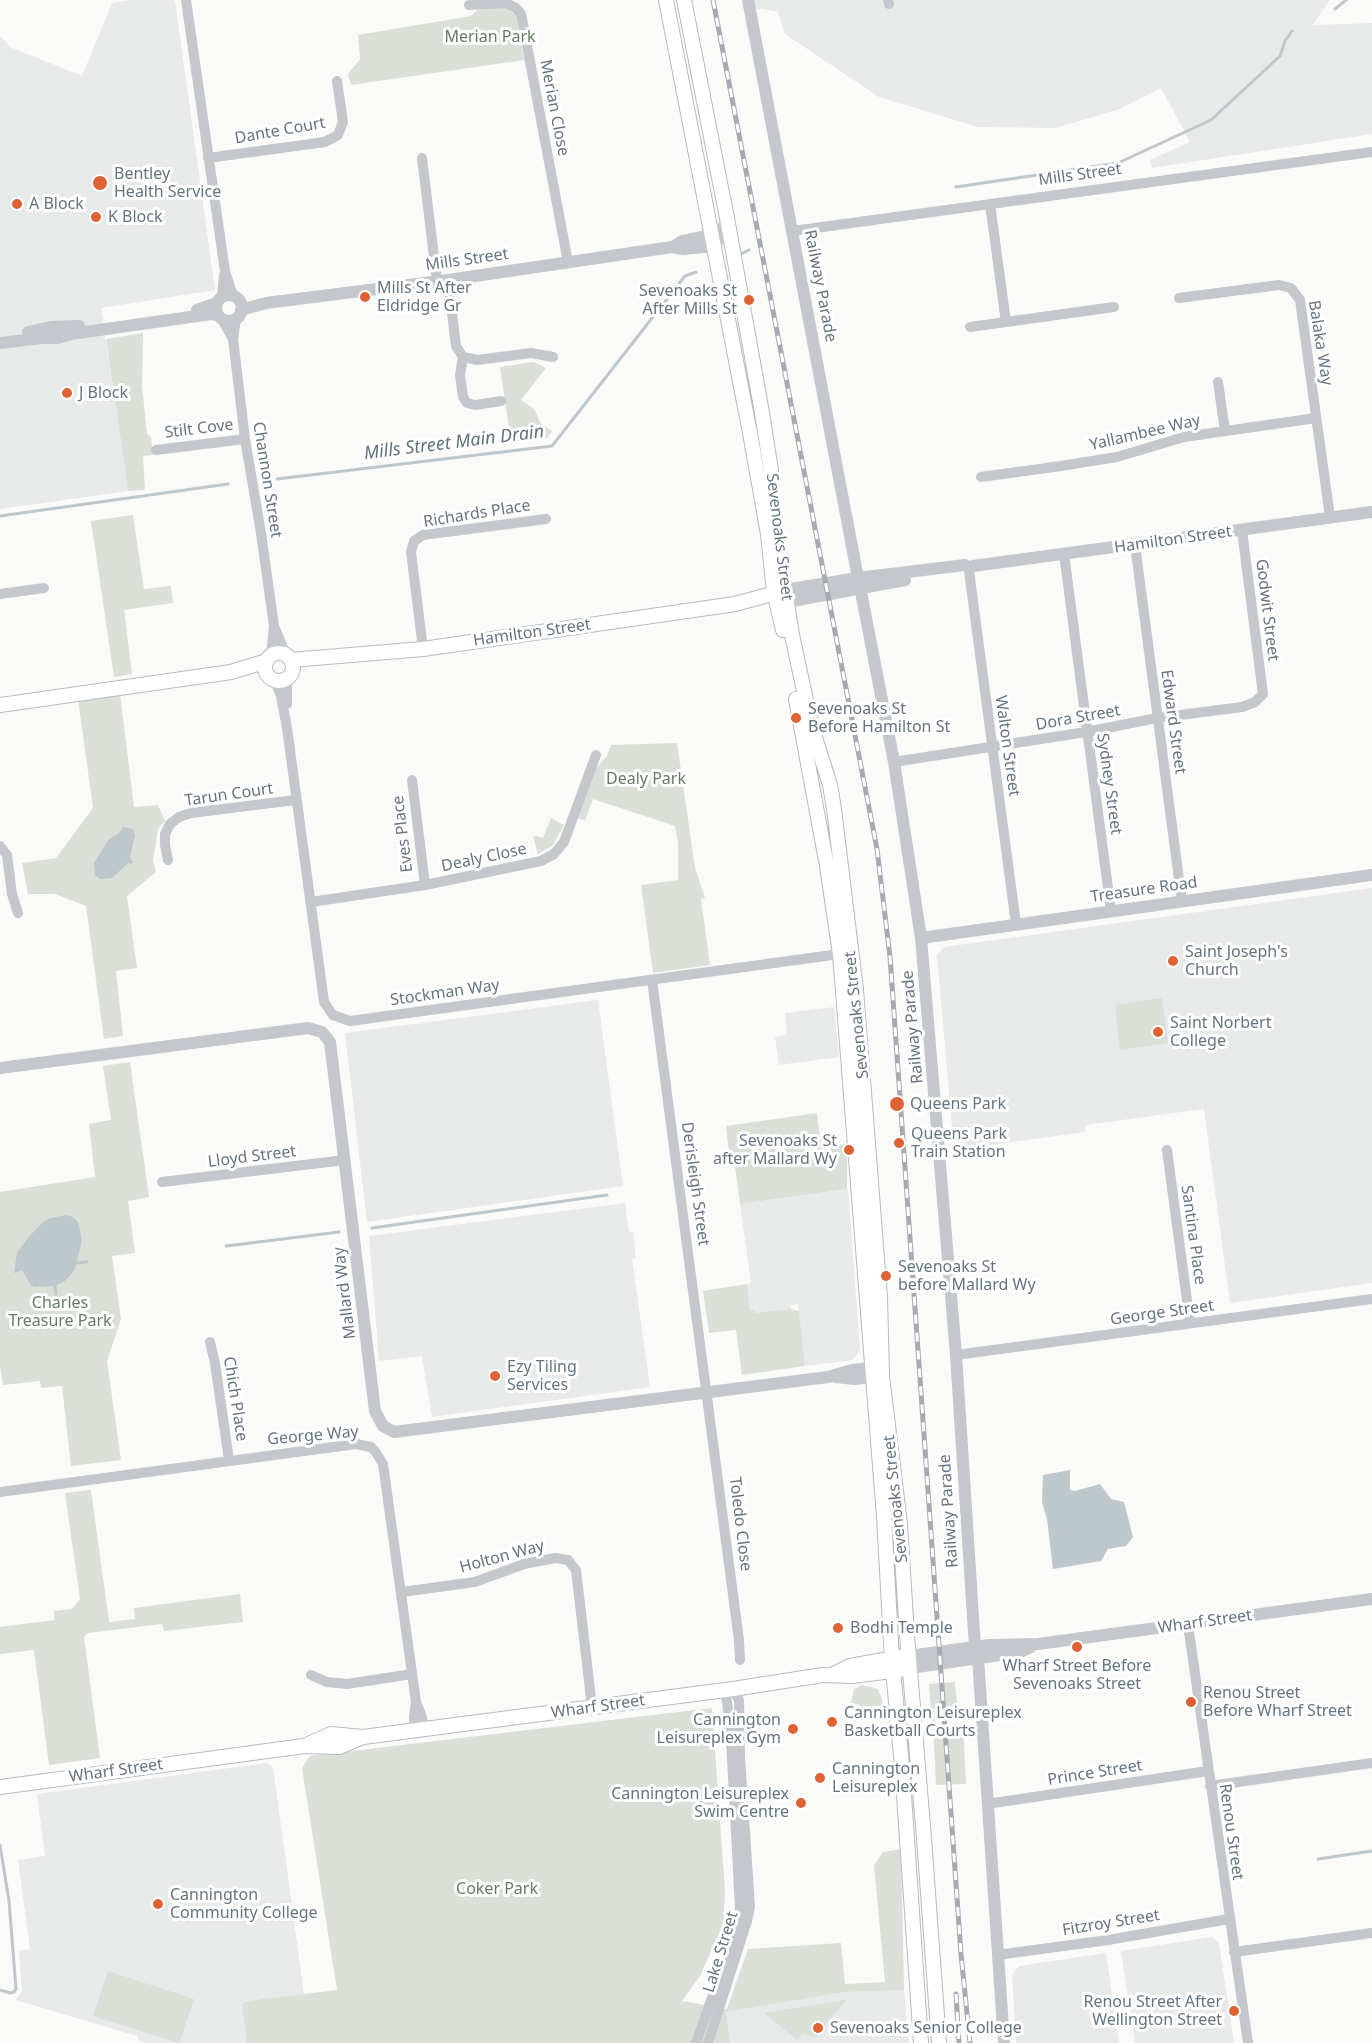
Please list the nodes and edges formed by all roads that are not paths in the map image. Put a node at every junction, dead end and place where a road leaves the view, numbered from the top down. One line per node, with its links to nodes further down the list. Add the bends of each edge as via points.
1 (186, 0): 8 (street, Channon Street)
2 (666, 0): 13 (main road, Sevenoaks Street)
3 (684, 0): 11 (main road, Sevenoaks Street)
4 (748, 0): 12 (street, Railway Parade)
5 (469, 5): 15 (street, Merian Close, via 507,3 521,14)
6 (337, 81): 8 (street, Dante Court, via 343,122 338,135 325,142)
7 (1372, 152): 10 (street, Mills Street)
8 (208, 158): 18 (street, Channon Street)
9 (422, 158): 16 (street)
10 (990, 204): 12 (street, Mills Street); 20 (street)
11 (727, 218): 13 (street); 14 (main road, Sevenoaks Street)
12 (793, 231): 40 (street, Railway Parade)
13 (715, 240): 14 (street); 15 (street, Mills Street, via 683,249 672,247); 43 (main road, Sevenoaks Street)
14 (733, 254): 43 (main road, Sevenoaks Street, via 771,470)
15 (568, 262): 16 (street, Mills Street)
16 (442, 280): 18 (street, Mills Street); 24 (street, via 456,346)
17 (1179, 298): 28 (street, Balaka Way, via 1279,285 1291,288 1300,300)
18 (228, 307): 22 (street, Mills Street); 23 (street, Mills Street, via 211,315); 30 (street, Channon Street)
19 (1114, 307): 20 (street)
20 (1006, 322): 21 (street)
21 (970, 327)
22 (0, 336)
23 (0, 343)
24 (463, 357): 25 (street, via 477,360 531,353); 27 (street, via 460,375 466,403)
25 (553, 357)
26 (1218, 382): 29 (street)
27 (501, 401)
28 (1316, 418): 29 (street, Yallambee Way); 34 (street, Balaka Way)
29 (1225, 431): 32 (street, Yallambee Way, via 1184,437 1117,457)
30 (245, 439): 31 (street, Stilt Cove); 45 (street, Channon Street)
31 (156, 450)
32 (981, 477)
33 (1372, 512): 34 (street, Hamilton Street)
34 (1330, 517): 36 (street, Hamilton Street)
35 (546, 519): 44 (street, Richards Place, via 423,535 414,541 411,552)
36 (1242, 531): 37 (street, Hamilton Street); 46 (street, Godwit Street)
37 (1135, 545): 38 (street, Hamilton Street); 48 (street, Edward Street)
38 (1064, 554): 39 (street, Hamilton Street); 49 (street, Sydney Street)
39 (968, 567): 40 (street, Hamilton Street); 50 (street, Walton Street)
40 (859, 582): 43 (street, Hamilton Street); 52 (street, Railway Parade)
41 (44, 588): 42 (street)
42 (0, 594)
43 (781, 597): 44 (main road, Hamilton Street); 65 (main road, Sevenoaks Street, via 812,728 830,785)
44 (423, 649): 45 (main road, Hamilton Street, via 329,657)
45 (280, 667): 47 (main road, Hamilton Street); 54 (street, Stockman Way)
46 (1263, 694): 48 (street, Dora Street, via 1242,707)
47 (0, 705)
48 (1157, 718): 49 (street, Dora Street); 60 (street, Edward Street)
49 (1086, 732): 50 (street, Dora Street); 61 (street, Sydney Street)
50 (993, 747): 52 (street, Dora Street); 63 (street, Walton Street)
51 (596, 754): 58 (street, Dealy Close, via 564,842 554,854 541,861)
52 (894, 762): 64 (street, Railway Parade)
53 (412, 780): 58 (street, Eves Place)
54 (295, 800): 56 (street, Tarun Court, via 178,817 165,834); 59 (street, Stockman Way)
55 (0, 846): 62 (street, via 7,855)
56 (168, 860)
57 (1372, 875): 60 (street, Treasure Road)
58 (425, 885): 59 (street, Dealy Close)
59 (311, 902): 66 (street, Stockman Way, via 324,1002 333,1015 350,1021)
60 (1182, 902): 61 (street, Treasure Road)
61 (1111, 911): 63 (street, Treasure Road)
62 (18, 913)
63 (1016, 924): 64 (street, Treasure Road)
64 (921, 938): 74 (street, Railway Parade)
65 (846, 953): 66 (street, Stockman Way); 75 (main road, Sevenoaks Street, via 861,1043 880,1296)
66 (652, 980): 76 (street, Derisleigh Street)
67 (0, 1068): 69 (street, Mallard Way, via 308,1028 322,1032 330,1042)
68 (1167, 1150): 72 (street, Santina Place)
69 (345, 1160): 70 (street, Lloyd Street); 76 (street, Mallard Way, via 375,1411 387,1430 408,1432)
70 (162, 1182)
71 (1372, 1299): 72 (street, George Street)
72 (1190, 1323): 74 (street, George Street)
73 (210, 1342): 77 (street, Chich Place)
74 (956, 1355): 82 (street, Railway Parade)
75 (877, 1372): 76 (street, Mallard Way, via 854,1379 828,1377); 84 (main road, Sevenoaks Street, via 898,1502); 85 (main road, Sevenoaks Street)
76 (707, 1392): 83 (street, Toledo Close)
77 (229, 1460): 78 (street, George Way); 79 (street, George Way, via 356,1444 371,1447 383,1464)
78 (0, 1490)
79 (402, 1592): 86 (street, George Way); 89 (street, Holton Way, via 474,1582 524,1564 555,1558 568,1560 576,1570)
80 (1372, 1599): 81 (street, Wharf Street)
81 (1188, 1625): 82 (street, Wharf Street); 92 (street, Renou Street)
82 (976, 1653): 84 (street, Wharf Street); 95 (street, Railway Parade)
83 (740, 1660)
84 (910, 1662): 85 (main road, Wharf Street); 103 (main road, Sevenoaks Street)
85 (893, 1665): 88 (main road, Wharf Street, via 852,1676 834,1674); 102 (main road, Sevenoaks Street)
86 (412, 1674): 87 (street, via 346,1684); 90 (street, George Way, via 414,1717)
87 (311, 1675)
88 (728, 1689): 89 (main road, Wharf Street); 100 (street, Lake Street, via 740,1908); 101 (street, Lake Street, via 739,1700 750,1907)
89 (592, 1707): 90 (main road, Wharf Street)
90 (420, 1730): 94 (main road, Wharf Street, via 363,1737 337,1733 304,1746)
91 (1372, 1763): 93 (street)
92 (1208, 1771): 93 (street, Renou Street); 95 (street, Prince Street)
93 (1210, 1786): 96 (street, Renou Street)
94 (0, 1787)
95 (987, 1804): 99 (street, Railway Parade)
96 (1229, 1919): 98 (street, Renou Street); 99 (street, Fitzroy Street)
97 (1372, 1933): 98 (street)
98 (1234, 1952): 105 (street, Renou Street)
99 (998, 1955): 104 (street, Railway Parade)
100 (696, 2043)
101 (708, 2043)
102 (922, 2043)
103 (939, 2043)
104 (1004, 2043)
105 (1248, 2043)

